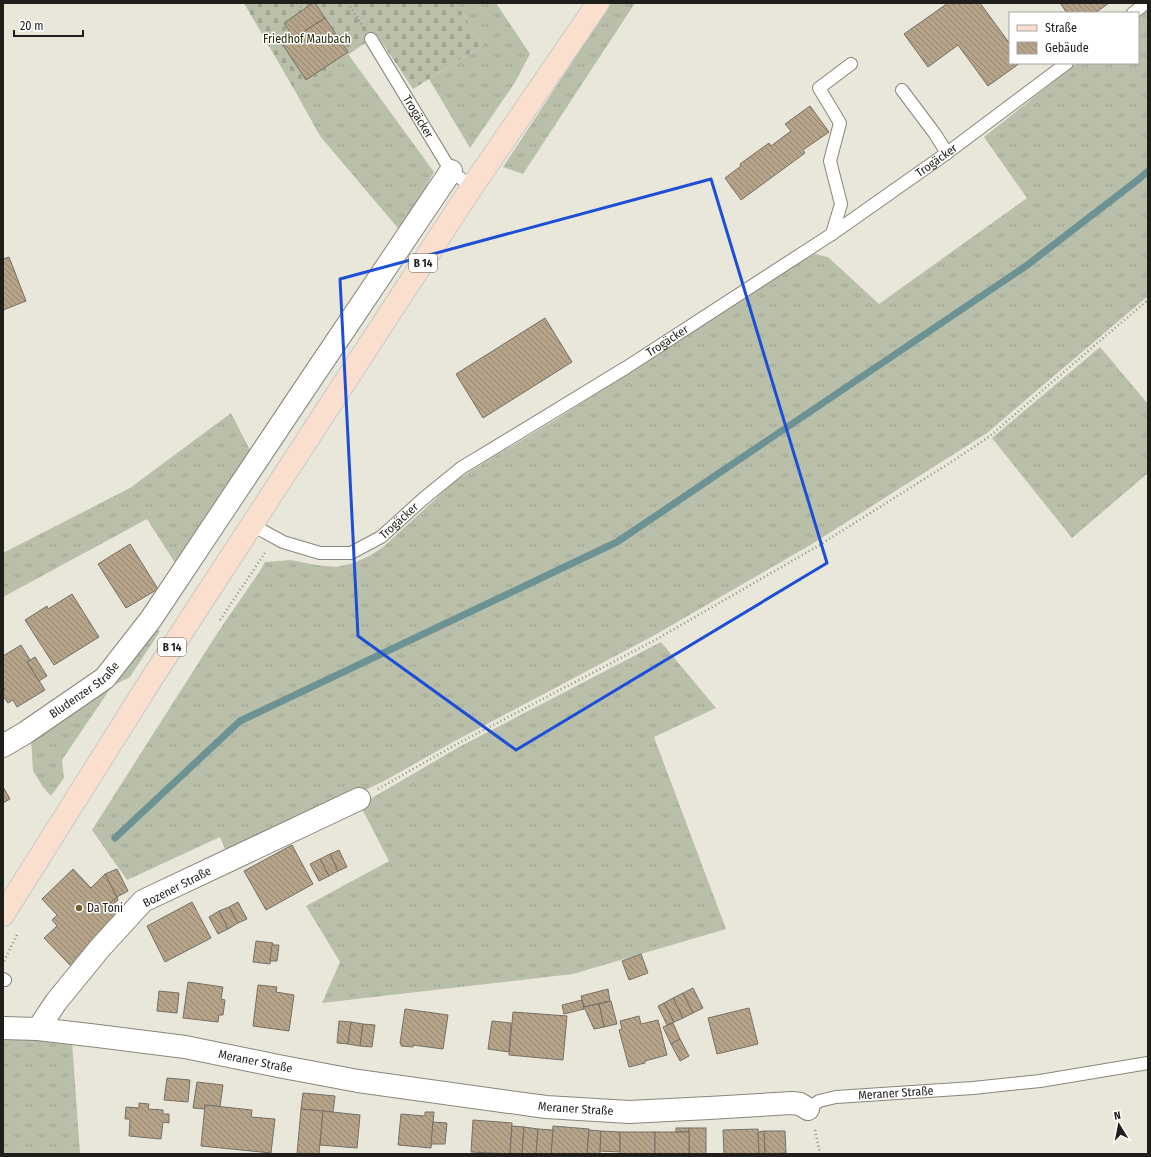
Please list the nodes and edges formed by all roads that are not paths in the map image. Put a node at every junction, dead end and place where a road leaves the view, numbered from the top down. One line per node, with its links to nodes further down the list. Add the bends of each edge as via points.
1 (598, 3): 10 (main road, B 14)
2 (1146, 3): 3 (lane)
3 (1134, 12)
4 (371, 39): 9 (lane, Trogäcker, via 423,116)
5 (851, 64): 11 (lane, via 819,88 840,123 830,161 841,204)
6 (1065, 64): 8 (lane, Trogäcker)
7 (902, 90): 8 (lane)
8 (948, 153): 11 (lane, Trogäcker, via 888,201)
9 (451, 171): 10 (lane, Trogäcker); 13 (street, Bludenzer Straße, via 151,619 105,678)
10 (472, 187): 12 (main road, B 14)
11 (832, 234): 12 (lane, Trogäcker, via 627,367 461,468 381,537 351,553 320,553 283,542)
12 (252, 525): 15 (main road, B 14)
13 (3, 746)
14 (359, 799): 17 (street, Bozener Straße, via 143,901 56,1002)
15 (3, 915)
16 (3, 1028): 17 (street, Meraner Straße)
17 (38, 1029): 19 (street, Meraner Straße, via 185,1047 358,1081 546,1107 629,1112 792,1103)
18 (1148, 1063): 19 (lane, Meraner Straße, via 1040,1081 836,1097 819,1102)
19 (808, 1109)

